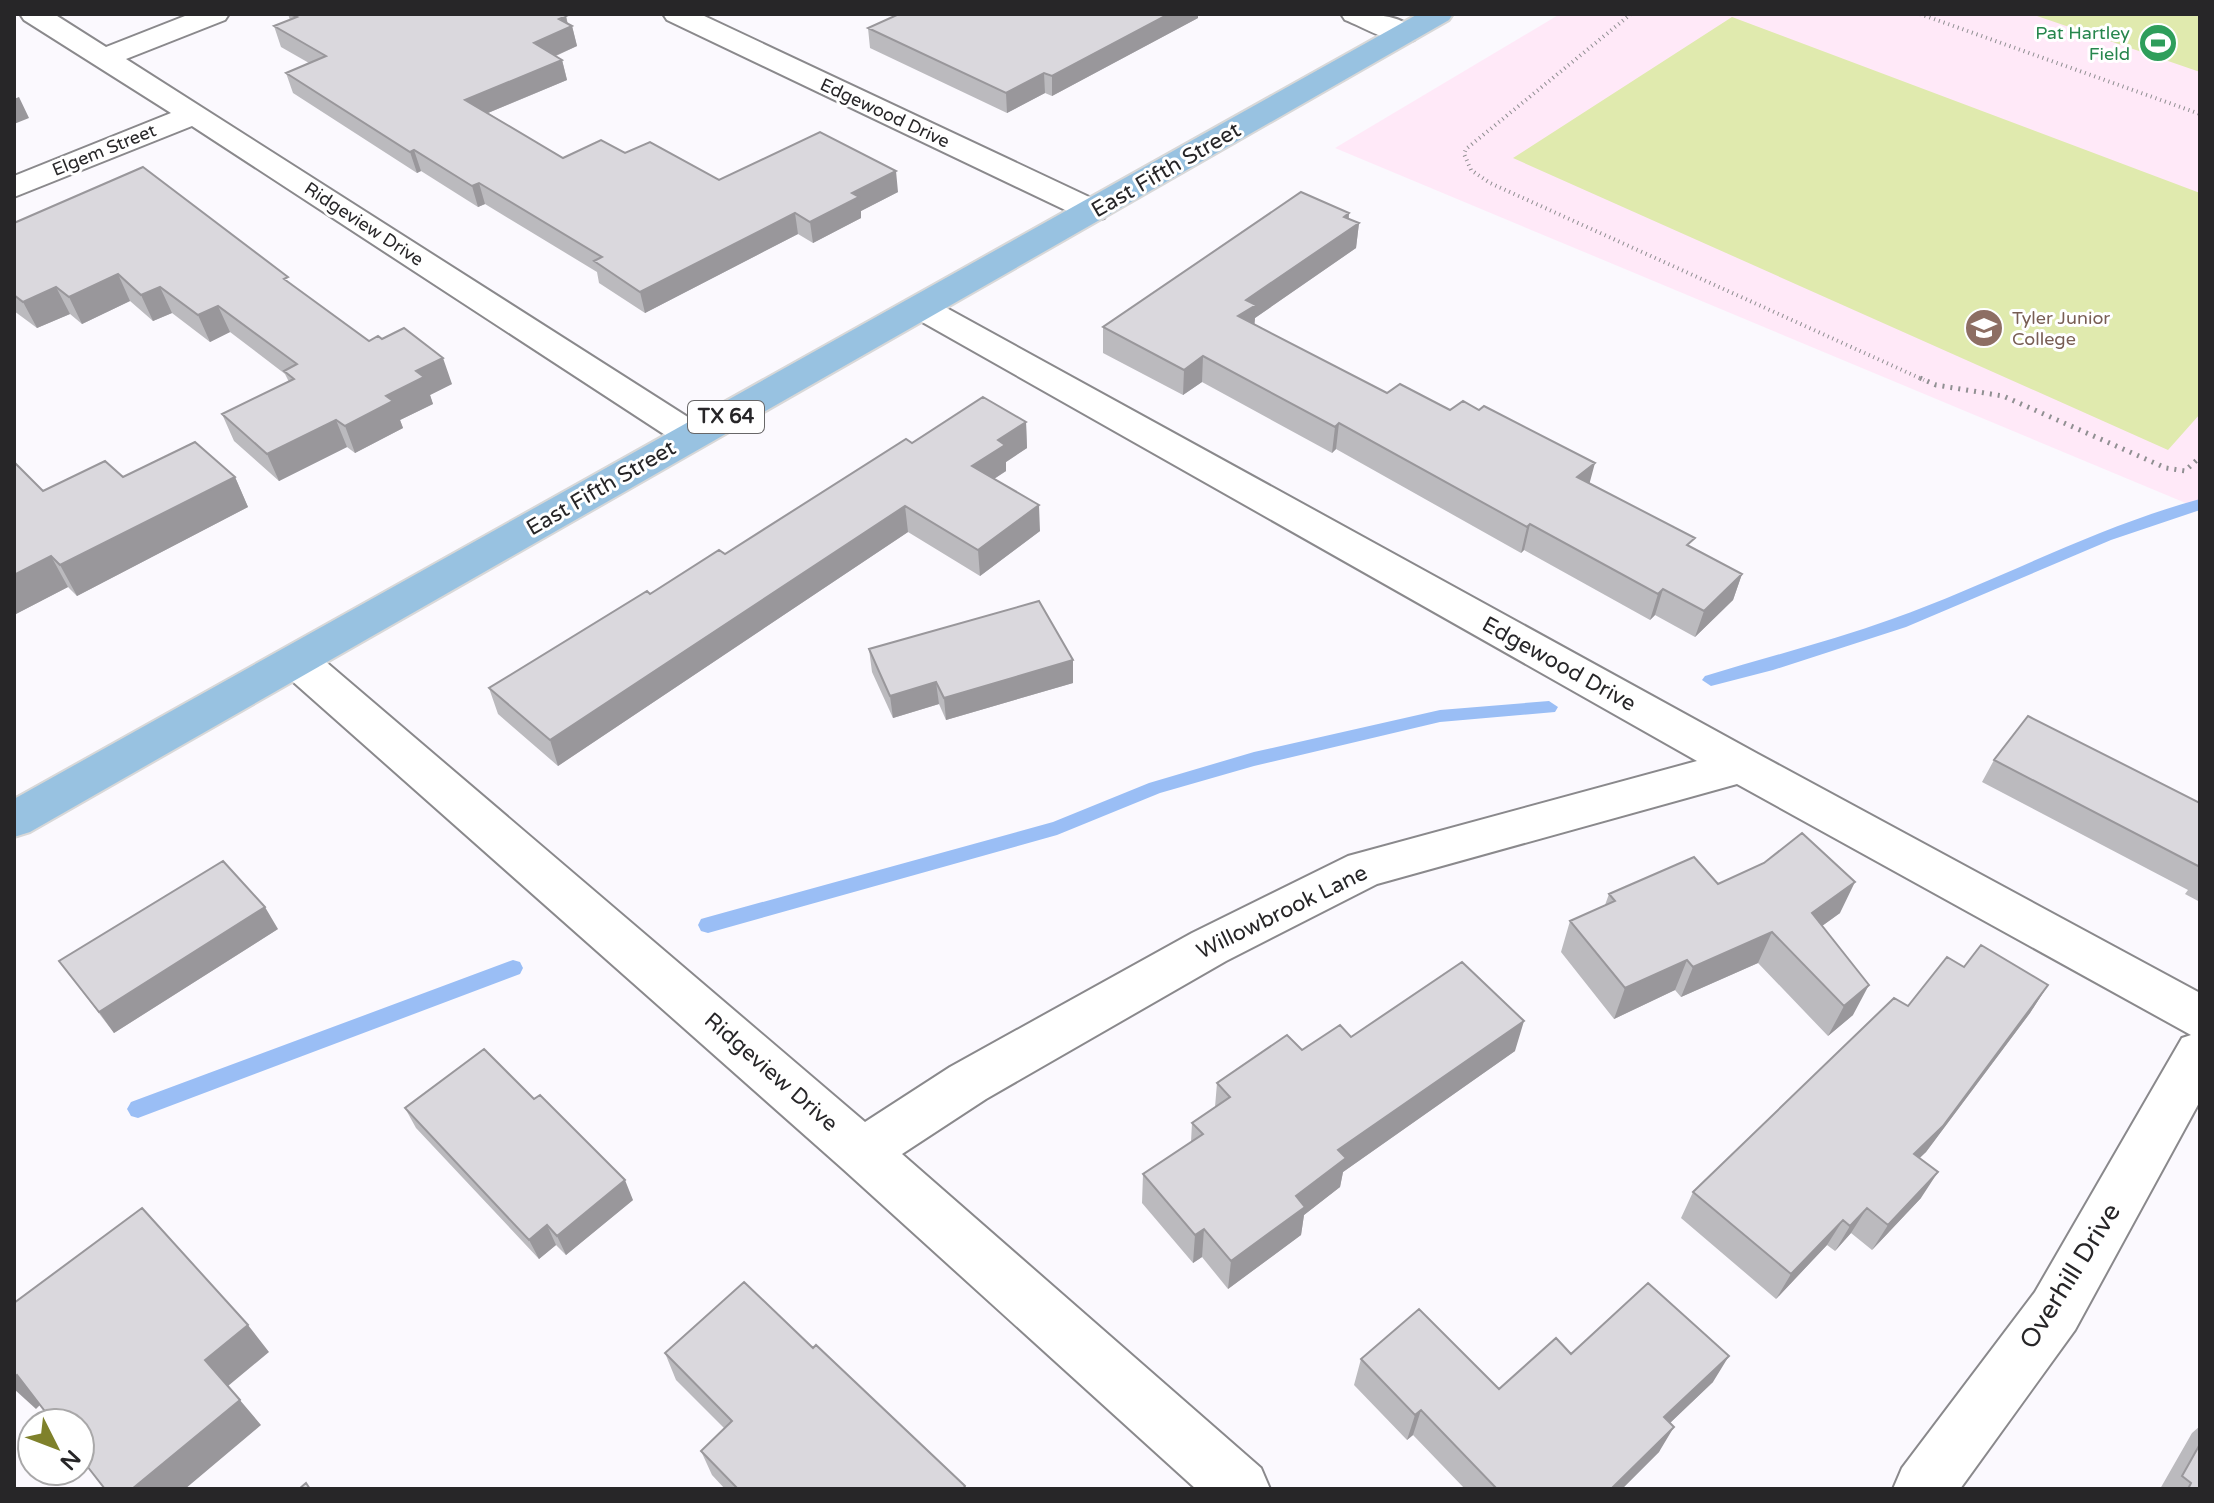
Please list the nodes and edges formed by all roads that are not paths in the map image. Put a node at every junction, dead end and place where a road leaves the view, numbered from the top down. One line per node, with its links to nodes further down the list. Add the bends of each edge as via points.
1 (34, 14): 7 (street, Ridgeview Drive)
2 (215, 14): 7 (street)
3 (677, 14): 10 (street, Edgewood Drive)
4 (1355, 14): 6 (street)
5 (1439, 14): 6 (main road, East Fifth Street / TX 64)
6 (1404, 34): 10 (main road, East Fifth Street / TX 64)
7 (103, 58): 8 (street, Ridgeview Drive)
8 (194, 114): 9 (street, Elgem Street); 12 (street, Ridgeview Drive)
9 (14, 187)
10 (1093, 211): 11 (main road, East Fifth Street / TX 64)
11 (920, 307): 12 (main road, East Fifth Street / TX 64); 14 (street, Edgewood Drive)
12 (692, 436): 13 (main road, East Fifth Street / TX 64)
13 (297, 661): 15 (main road, East Fifth Street / TX 64); 18 (street, Ridgeview Drive)
14 (1742, 766): 16 (street, Edgewood Drive); 18 (street, Willowbrook Lane, via 1364,869 1209,947 968,1083)
15 (14, 820)
16 (2200, 1017)
17 (2200, 1053): 20 (street, Overhill Drive, via 2055,1311)
18 (862, 1152): 19 (street, Ridgeview Drive)
19 (1240, 1489)
20 (1923, 1489)

